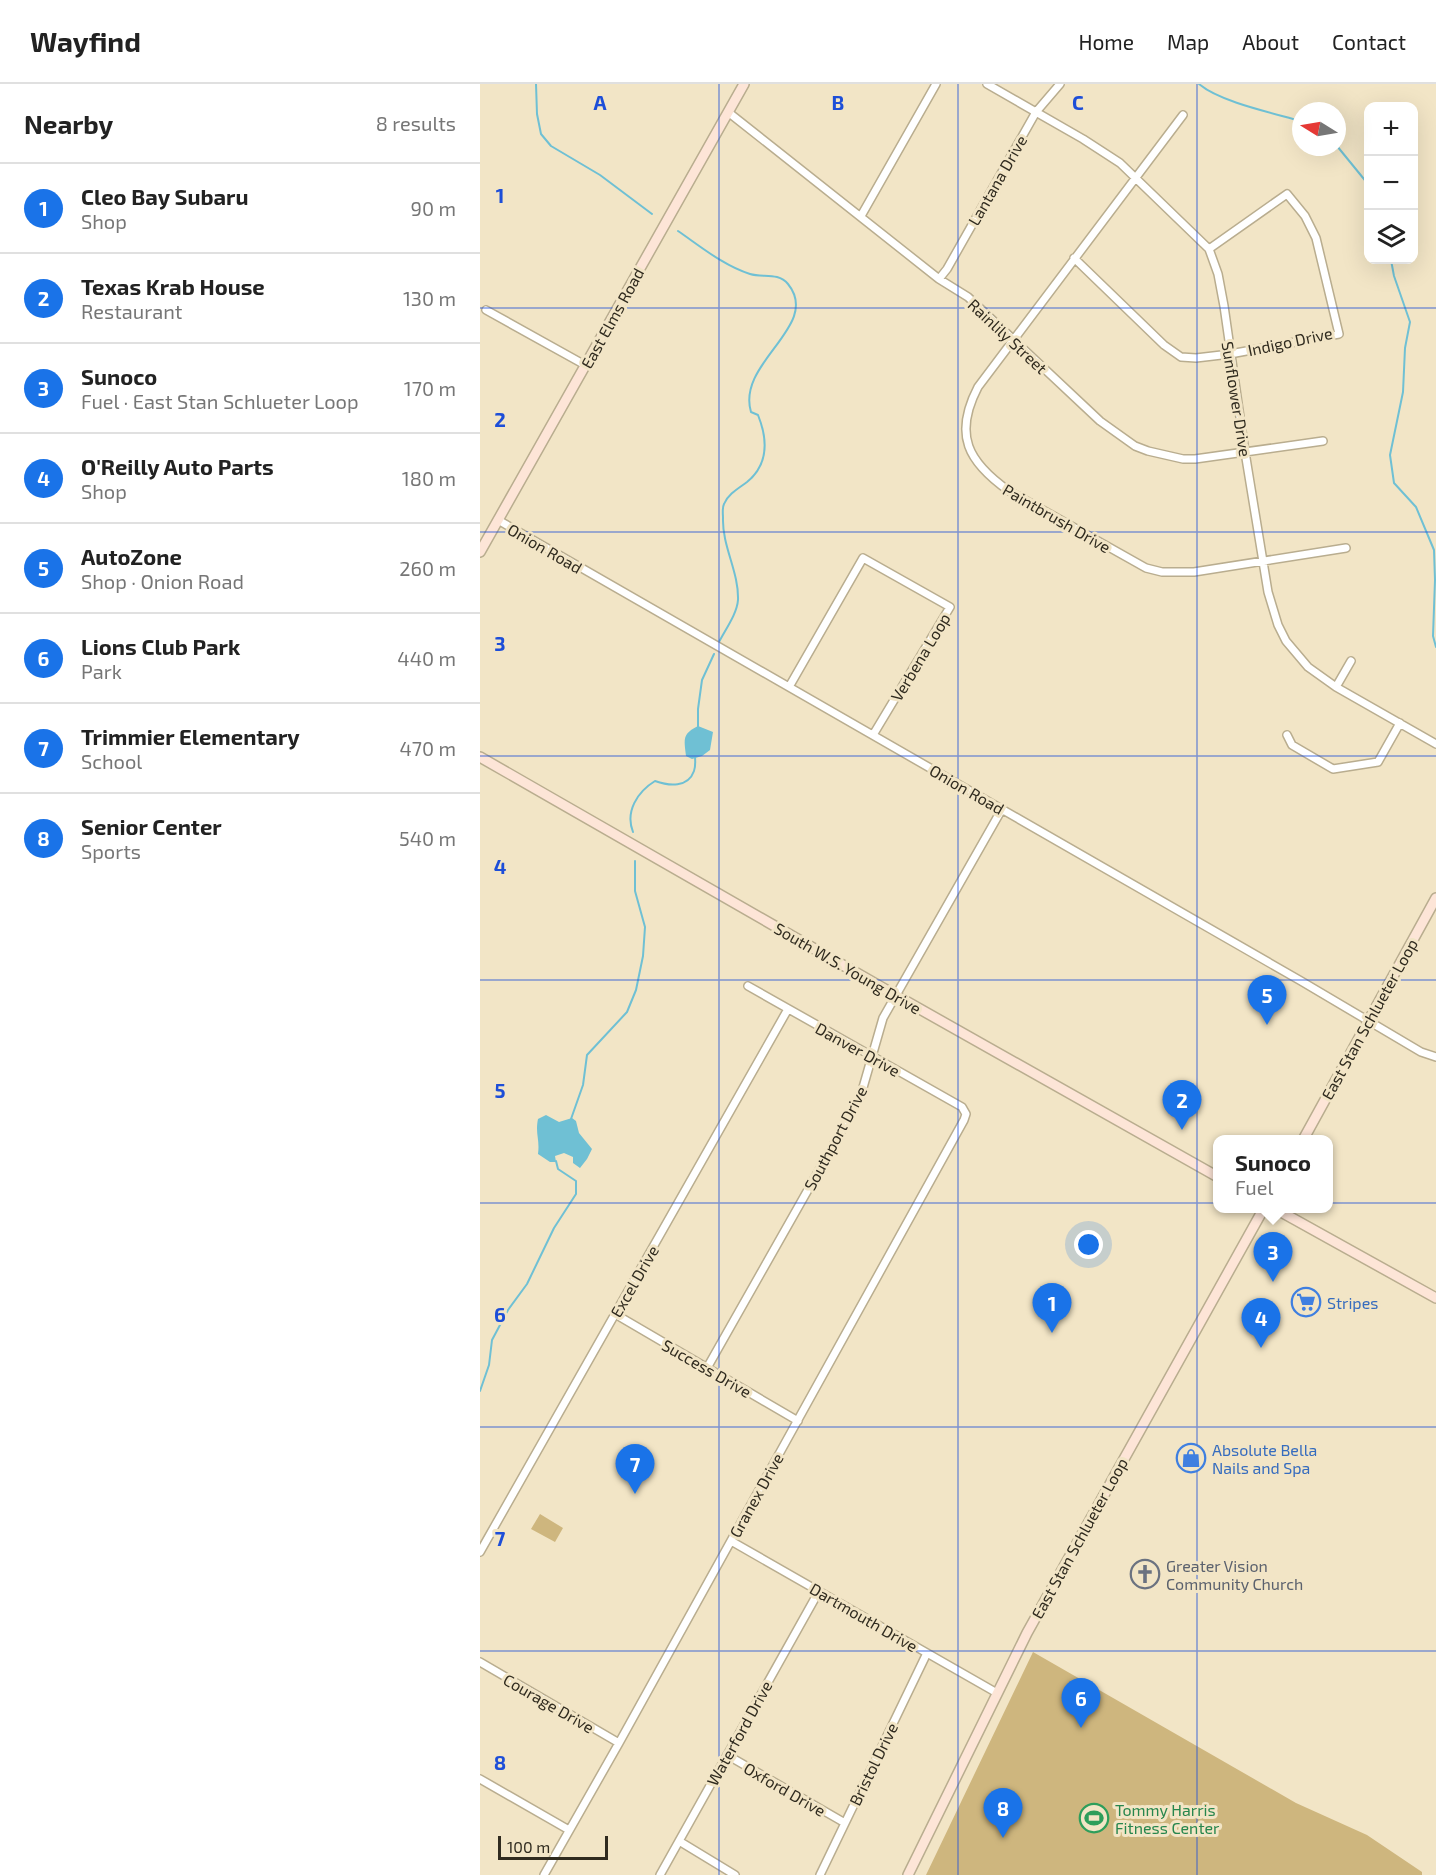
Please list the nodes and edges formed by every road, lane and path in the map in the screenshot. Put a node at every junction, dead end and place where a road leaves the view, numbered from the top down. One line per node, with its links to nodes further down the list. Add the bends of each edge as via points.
1 (744, 84): 5 (main road, East Elms Road)
2 (936, 84): 9 (street)
3 (987, 84): 6 (street, Sunflower Drive)
4 (1060, 84): 6 (street, Lantana Drive)
5 (728, 111): 9 (street, Rainlily Street); 16 (main road, East Elms Road)
6 (1036, 112): 8 (street, Sunflower Drive, via 1105,152); 12 (street, Lantana Drive)
7 (1183, 115): 8 (street, Paintbrush Drive)
8 (1135, 178): 10 (street, Sunflower Drive); 11 (street, Paintbrush Drive)
9 (861, 216): 12 (street, Rainlily Street)
10 (1209, 249): 15 (street, Sunflower Drive, via 1218,274); 15 (street, Indigo Drive, via 1287,194 1316,238 1339,334)
11 (1074, 258): 14 (street, Paintbrush Drive); 15 (street, Indigo Drive, via 1173,353 1189,359)
12 (939, 279): 14 (street, Rainlily Street, via 968,297)
13 (486, 310): 16 (street)
14 (1012, 339): 18 (street, Rainlily Street, via 1100,421 1135,446 1183,459); 22 (street, Paintbrush Drive, via 978,387 966,420 969,448 988,476 1146,567 1176,573)
15 (1230, 354): 18 (street, Sunflower Drive)
16 (585, 365): 19 (main road, East Elms Road)
17 (1323, 441): 18 (street, Rainlily Street)
18 (1245, 452): 22 (street, Sunflower Drive)
19 (498, 520): 21 (main road, East Elms Road); 24 (street, Onion Road)
20 (1346, 548): 22 (street, Paintbrush Drive)
21 (480, 552)
22 (1263, 562): 25 (street, Sunflower Drive, via 1272,609 1286,641 1308,667)
23 (1351, 660): 25 (street)
24 (789, 687): 27 (street, Onion Road); 27 (street, Verbena Loop, via 863,558 950,607)
25 (1336, 687): 26 (street, Sunflower Drive)
26 (1400, 723): 28 (street, via 1378,762 1338,769 1292,745); 29 (street, Sunflower Drive)
27 (873, 735): 31 (street, Onion Road)
28 (1287, 735)
29 (1436, 744)
30 (480, 757): 34 (main road, South W.S. Young Drive)
31 (1002, 809): 34 (street, Southport Drive); 36 (street, Onion Road)
32 (1436, 898): 36 (main road, East Stan Schlueter Loop)
33 (748, 986): 35 (street, Danver Drive)
34 (895, 995): 37 (street, Southport Drive, via 879,1028); 41 (main road, South W.S. Young Drive)
35 (788, 1009): 37 (street, Danver Drive); 45 (street, Excel Drive)
36 (1368, 1020): 38 (street, Onion Road); 40 (main road, East Stan Schlueter Loop)
37 (872, 1056): 39 (street, Danver Drive, via 962,1107); 46 (street, Southport Drive, via 860,1098)
38 (1436, 1057)
39 (966, 1114): 47 (street, Granex Drive)
40 (1306, 1135)
41 (1213, 1174)
42 (1262, 1213): 53 (main road, East Stan Schlueter Loop, via 1060,1572)
43 (1282, 1213): 44 (main road)
44 (1436, 1298)
45 (615, 1314): 46 (street, Success Drive); 49 (street, Excel Drive)
46 (707, 1368): 47 (street, Success Drive)
47 (798, 1420): 48 (street, Granex Drive)
48 (731, 1541): 50 (street, Dartmouth Drive); 54 (street, Granex Drive)
49 (480, 1552)
50 (819, 1591): 51 (street, Dartmouth Drive); 55 (street, Waterford Drive)
51 (927, 1653): 53 (street, Dartmouth Drive); 57 (street, Bristol Drive)
52 (480, 1662): 54 (street, Courage Drive)
53 (997, 1693): 64 (main road, East Stan Schlueter Loop)
54 (619, 1743): 58 (street, Granex Drive)
55 (727, 1755): 57 (street, Oxford Drive); 59 (street, Waterford Drive)
56 (480, 1779): 58 (street)
57 (844, 1823): 63 (street, Bristol Drive)
58 (569, 1830): 60 (street, Granex Drive)
59 (679, 1841): 61 (street, Waterford Drive); 62 (street)
60 (544, 1875)
61 (660, 1875)
62 (735, 1875)
63 (819, 1875)
64 (908, 1875)

